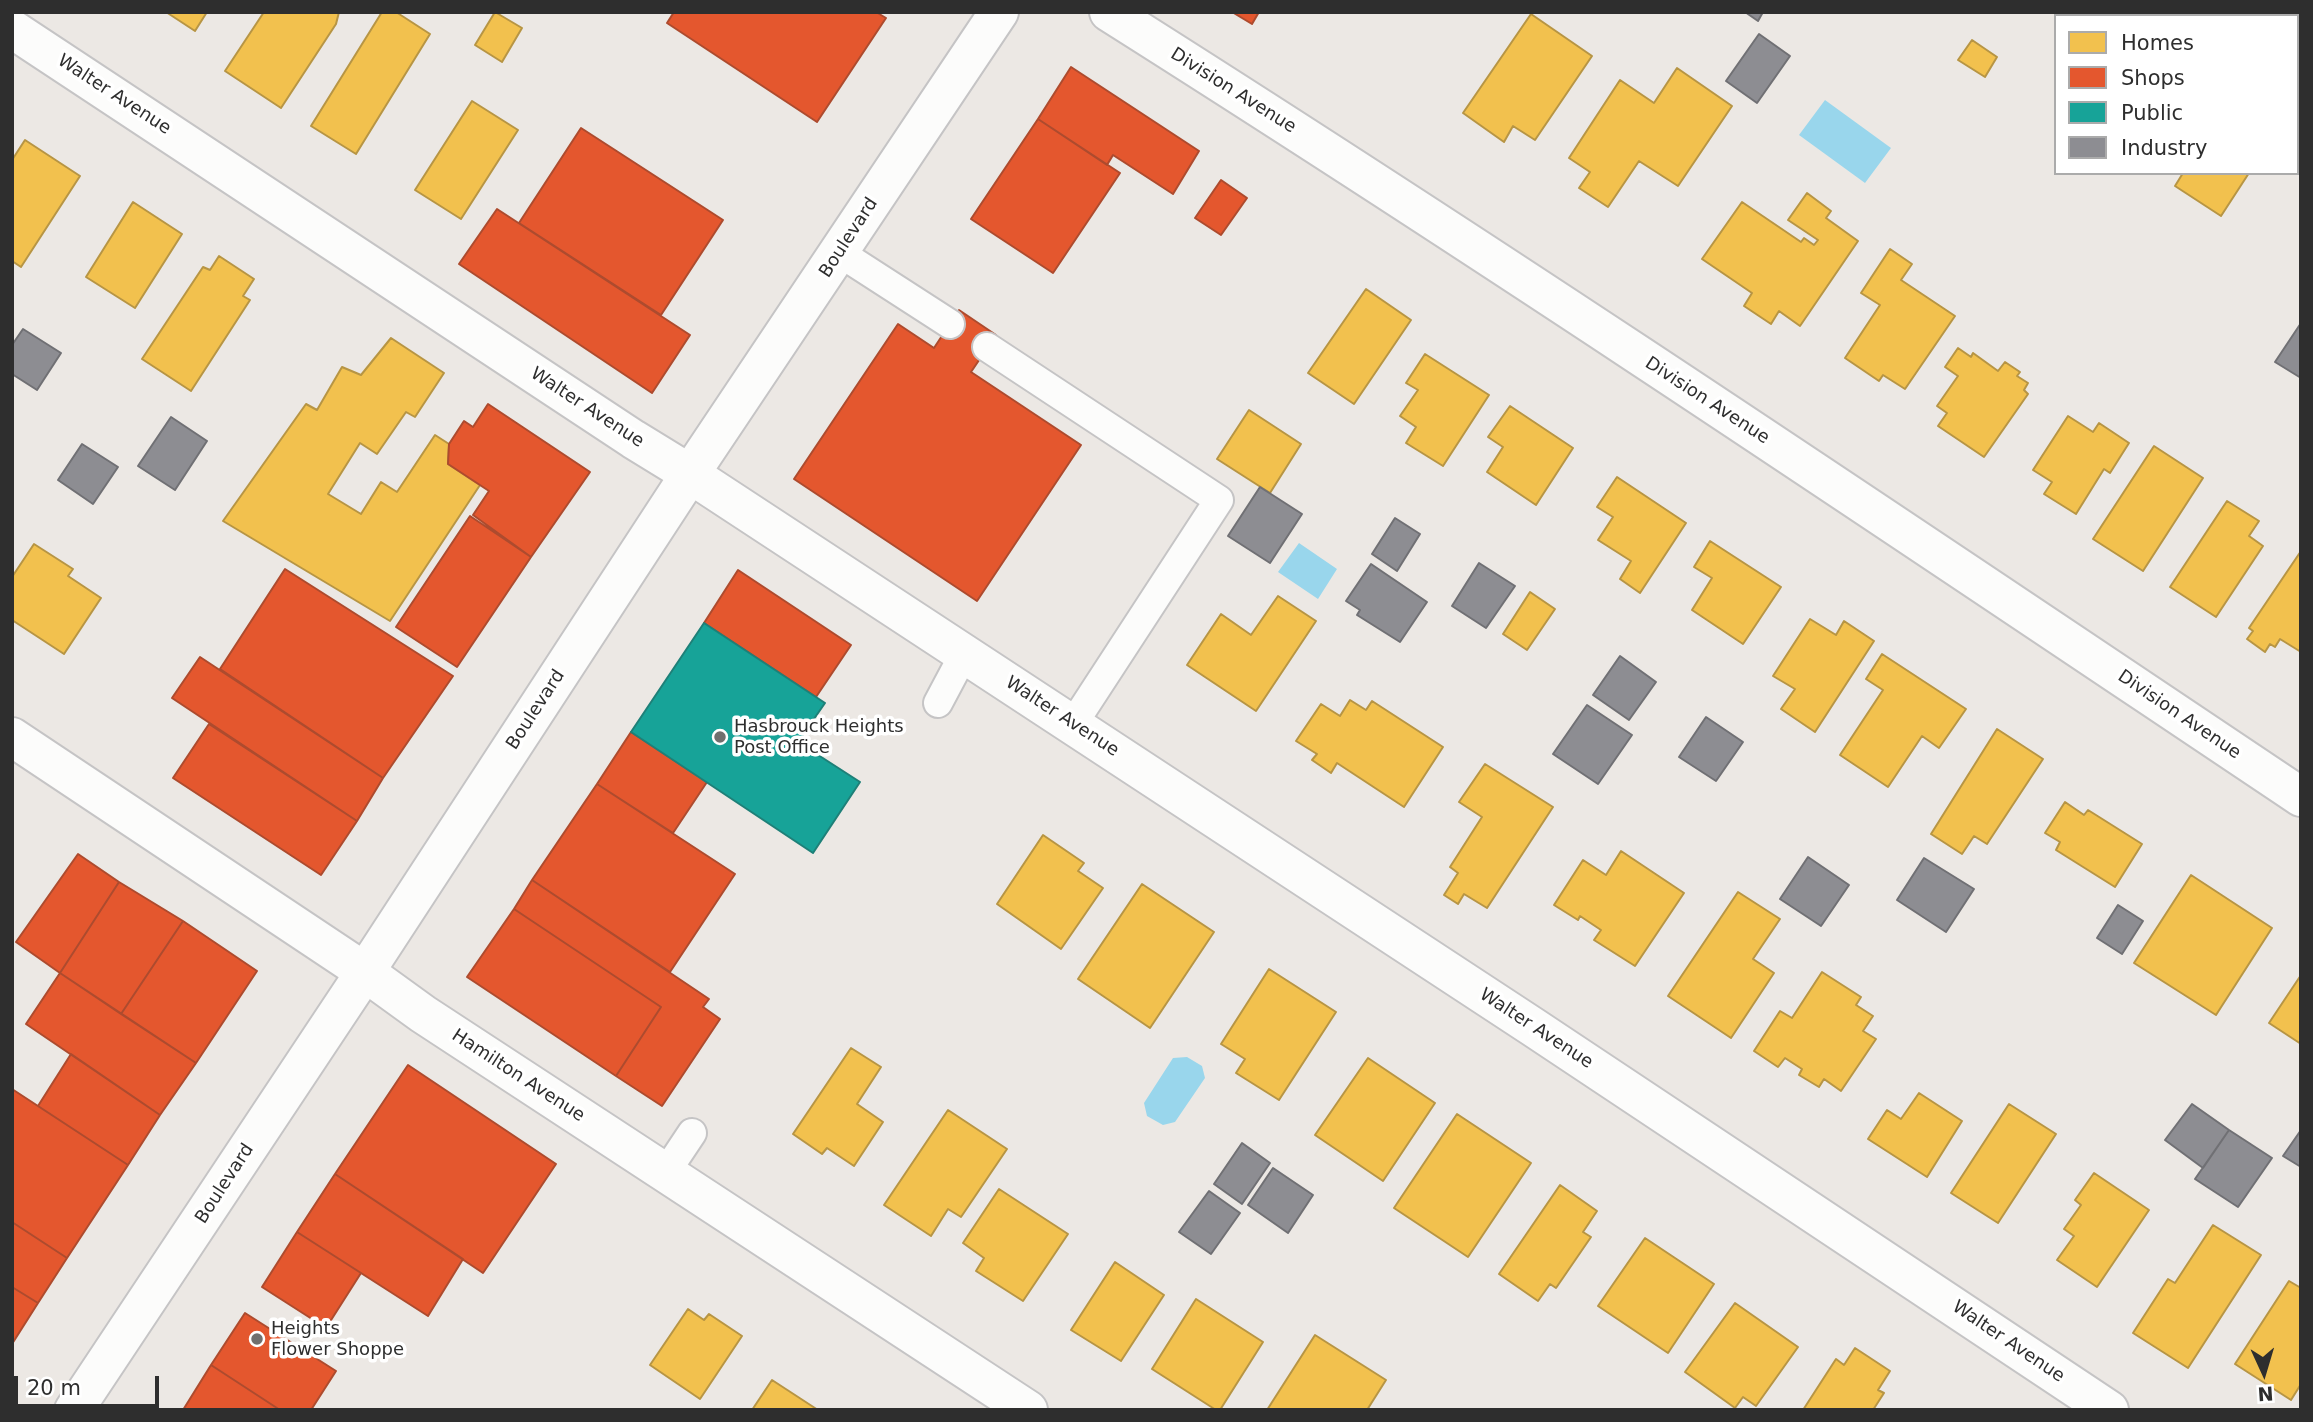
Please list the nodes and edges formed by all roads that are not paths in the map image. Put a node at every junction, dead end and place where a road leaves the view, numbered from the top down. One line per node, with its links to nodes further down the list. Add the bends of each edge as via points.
1 (999, 12): 4 (street, Boulevard)
2 (1109, 12): 12 (street, Division Avenue, via 1563,304)
3 (12, 29): 7 (street, Walter Avenue)
4 (840, 253): 5 (lane); 7 (street, Boulevard)
5 (950, 324)
6 (987, 347): 10 (lane, via 1219,500)
7 (690, 474): 8 (street, Walter Avenue); 13 (street, Boulevard)
8 (964, 654): 9 (lane); 10 (street, Walter Avenue)
9 (938, 703)
10 (1073, 724): 18 (street, Walter Avenue)
11 (12, 737): 13 (street, Hamilton Avenue)
12 (2301, 797)
13 (365, 972): 15 (street, Hamilton Avenue); 16 (street, Boulevard)
14 (692, 1133): 15 (lane)
15 (666, 1172): 17 (street, Hamilton Avenue)
16 (74, 1410)
17 (1028, 1410)
18 (2109, 1410)

